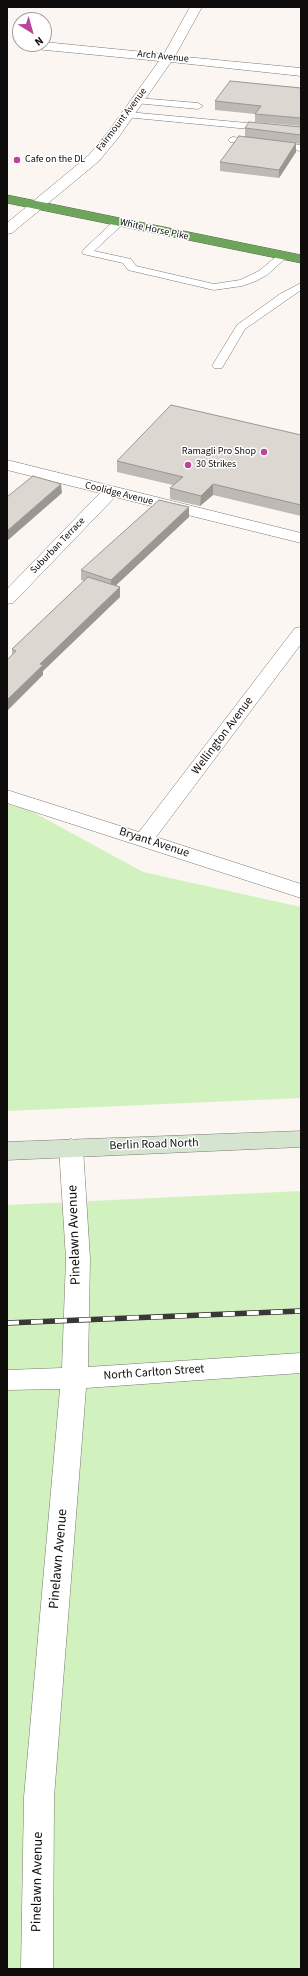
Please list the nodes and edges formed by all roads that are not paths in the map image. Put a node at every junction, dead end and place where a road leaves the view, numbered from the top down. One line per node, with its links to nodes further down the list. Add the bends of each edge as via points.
1 (196, 7): 3 (street, Fairmount Avenue)
2 (52, 47): 3 (street, Arch Avenue)
3 (168, 58): 4 (street, Arch Avenue); 5 (street, Fairmount Avenue)
4 (301, 72)
5 (138, 101): 6 (lane); 7 (street, Fairmount Avenue)
6 (198, 106)
7 (128, 115): 8 (lane); 12 (street, Fairmount Avenue, via 94,158)
8 (301, 131)
9 (233, 140): 10 (lane)
10 (301, 148)
11 (7, 199): 12 (highway, White Horse Pike)
12 (38, 206): 13 (highway, White Horse Pike); 14 (street, Fairmount Avenue)
13 (119, 222): 15 (highway, White Horse Pike); 15 (lane, via 88,252 127,261 132,268 214,287 252,279)
14 (7, 230)
15 (283, 256): 16 (highway, White Horse Pike)
16 (301, 258)
17 (301, 286): 18 (lane, via 280,298 242,327)
18 (218, 366)
19 (7, 465): 20 (street, Coolidge Avenue)
20 (110, 492): 21 (street, Coolidge Avenue); 22 (street, Suburban Terrace)
21 (301, 538)
22 (7, 599)
23 (301, 632): 25 (street, Wellington Avenue)
24 (7, 796): 25 (street, Bryant Avenue)
25 (144, 839): 26 (street, Bryant Avenue)
26 (301, 890)
27 (301, 1139): 28 (street, Berlin Road North)
28 (71, 1148): 29 (street, Berlin Road North); 31 (street, Pinelawn Avenue, via 78,1259)
29 (7, 1151)
30 (301, 1363): 31 (street, North Carlton Street)
31 (74, 1378): 32 (street, North Carlton Street); 33 (street, Pinelawn Avenue, via 39,1797)
32 (7, 1380)
33 (37, 1969)

